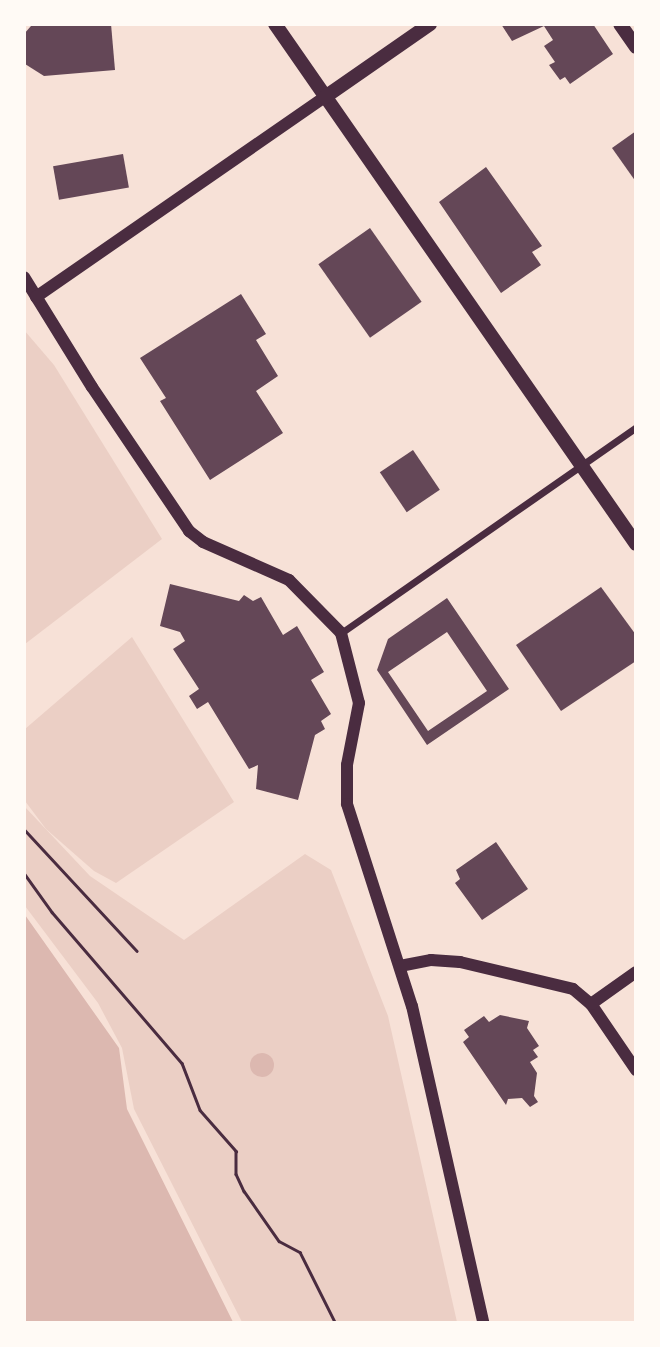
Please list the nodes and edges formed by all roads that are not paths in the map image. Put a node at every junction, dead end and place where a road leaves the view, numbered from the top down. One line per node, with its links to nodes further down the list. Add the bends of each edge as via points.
1 (275, 24): 5 (main road)
2 (430, 24): 5 (main road)
3 (620, 24): 4 (main road)
4 (635, 47)
5 (326, 97): 7 (street); 9 (main road)
6 (24, 277): 7 (street)
7 (36, 297): 11 (street, via 189,531 203,542 289,580)
8 (635, 427): 9 (street)
9 (581, 465): 10 (main road); 11 (street)
10 (635, 544)
11 (341, 633): 12 (street, via 359,703 347,765 347,804)
12 (400, 967): 14 (street, via 430,960 460,962 554,982); 16 (street)
13 (635, 972): 14 (street)
14 (591, 1004): 15 (street)
15 (635, 1070)
16 (483, 1322)

